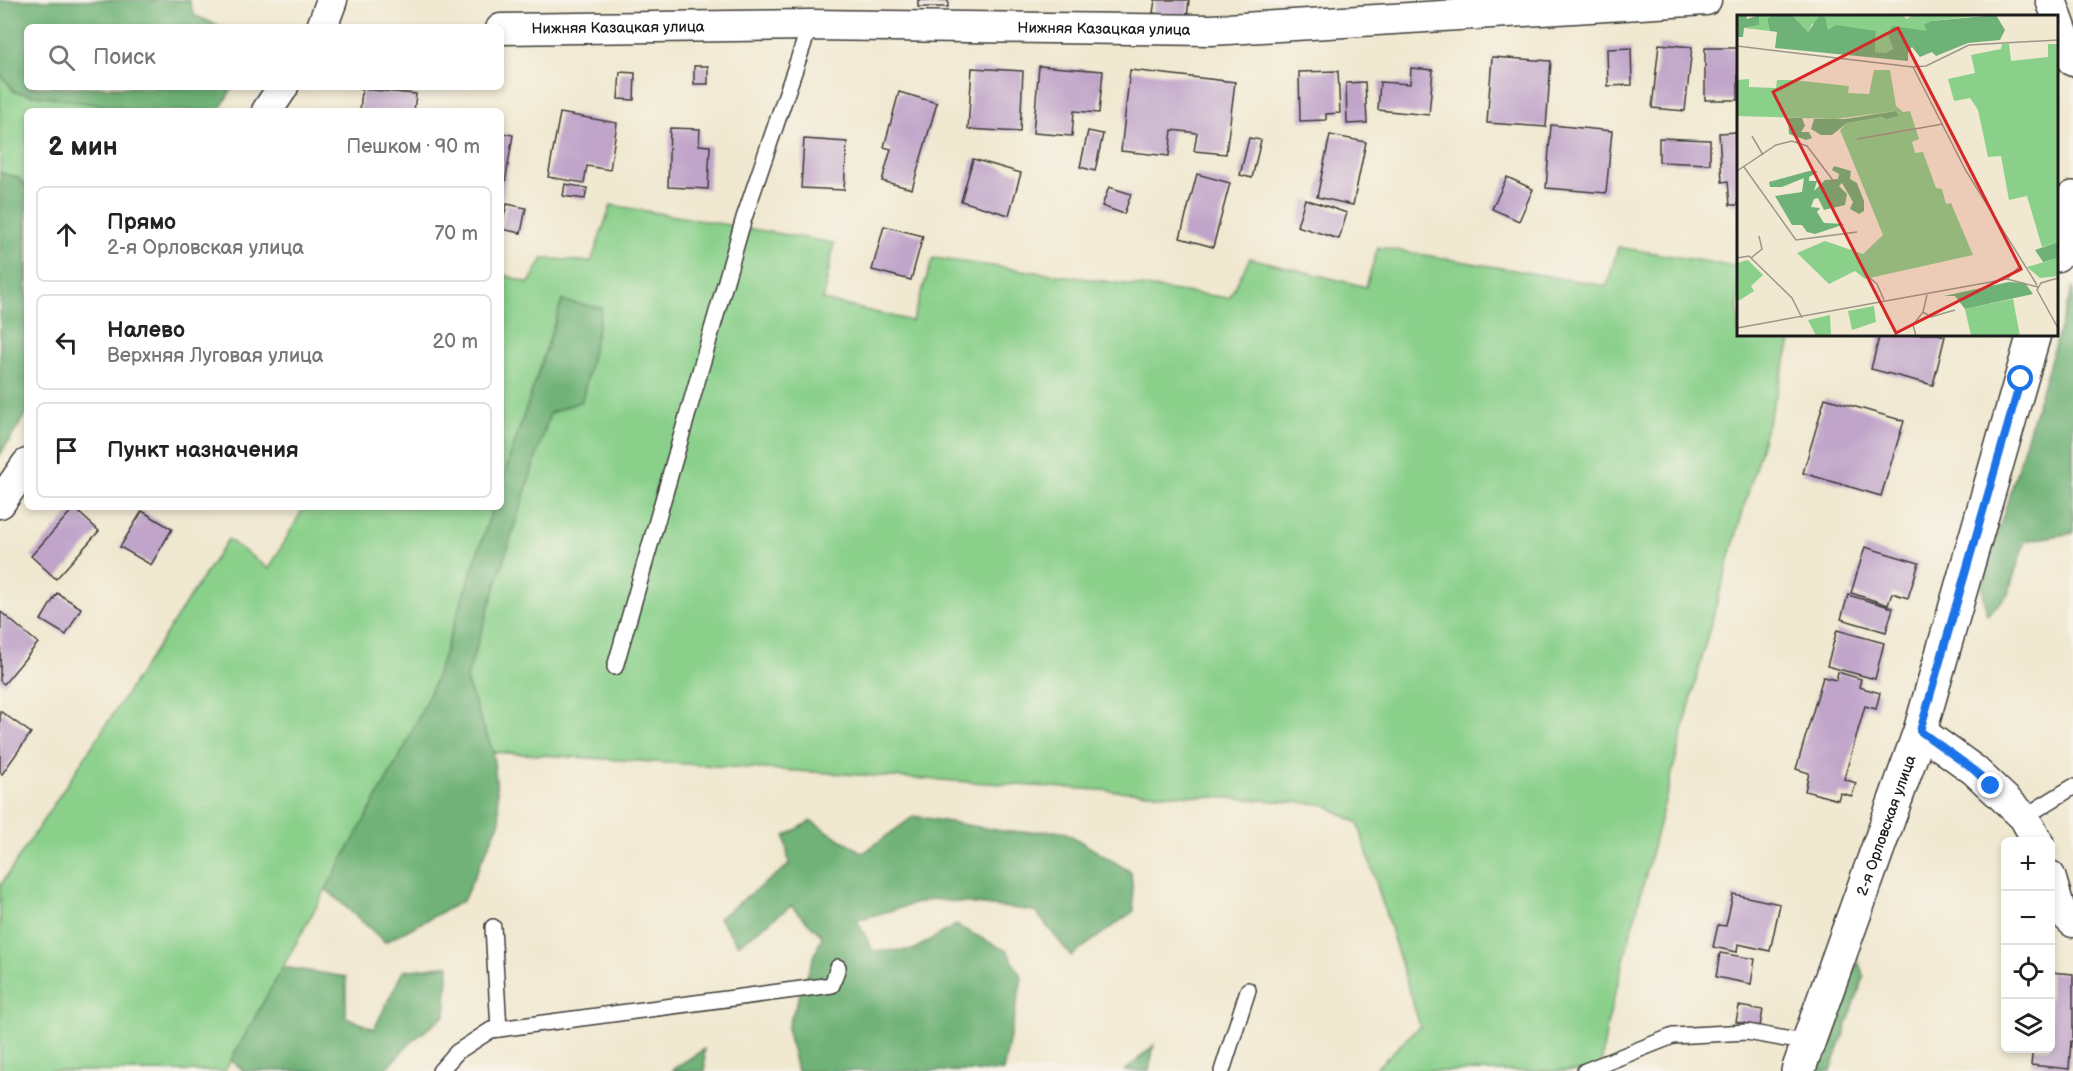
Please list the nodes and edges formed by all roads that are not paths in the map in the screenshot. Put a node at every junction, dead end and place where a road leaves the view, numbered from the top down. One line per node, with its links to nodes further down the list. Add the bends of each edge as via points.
1 (332, 0): 6 (street)
2 (1706, 0): 7 (street, Нижняя Казацкая улица, via 1211,30)
3 (2051, 0): 4 (street)
4 (2056, 15)
5 (2058, 19): 9 (street)
6 (323, 24)
7 (810, 25): 8 (street, Нижняя Казацкая улица); 17 (lane, via 744,218)
8 (504, 29)
9 (2073, 61)
10 (281, 90): 11 (street)
11 (269, 108)
12 (2073, 198): 13 (street)
13 (2058, 248)
14 (2033, 336): 18 (street, 2-я Орловская улица)
15 (24, 468): 16 (street)
16 (0, 503)
17 (615, 667)
18 (1920, 731): 20 (street, via 1974,770); 27 (street, 2-я Орловская улица)
19 (2073, 788): 20 (lane)
20 (2031, 829)
21 (2054, 891): 22 (street, via 2060,910)
22 (2073, 922)
23 (493, 927): 26 (lane)
24 (838, 967): 26 (lane, via 832,985)
25 (1248, 990): 29 (lane)
26 (499, 1029): 28 (lane, via 457,1052)
27 (1803, 1057): 30 (lane, via 1747,1032 1673,1036)
28 (440, 1071)
29 (1222, 1071)
30 (1586, 1071)

